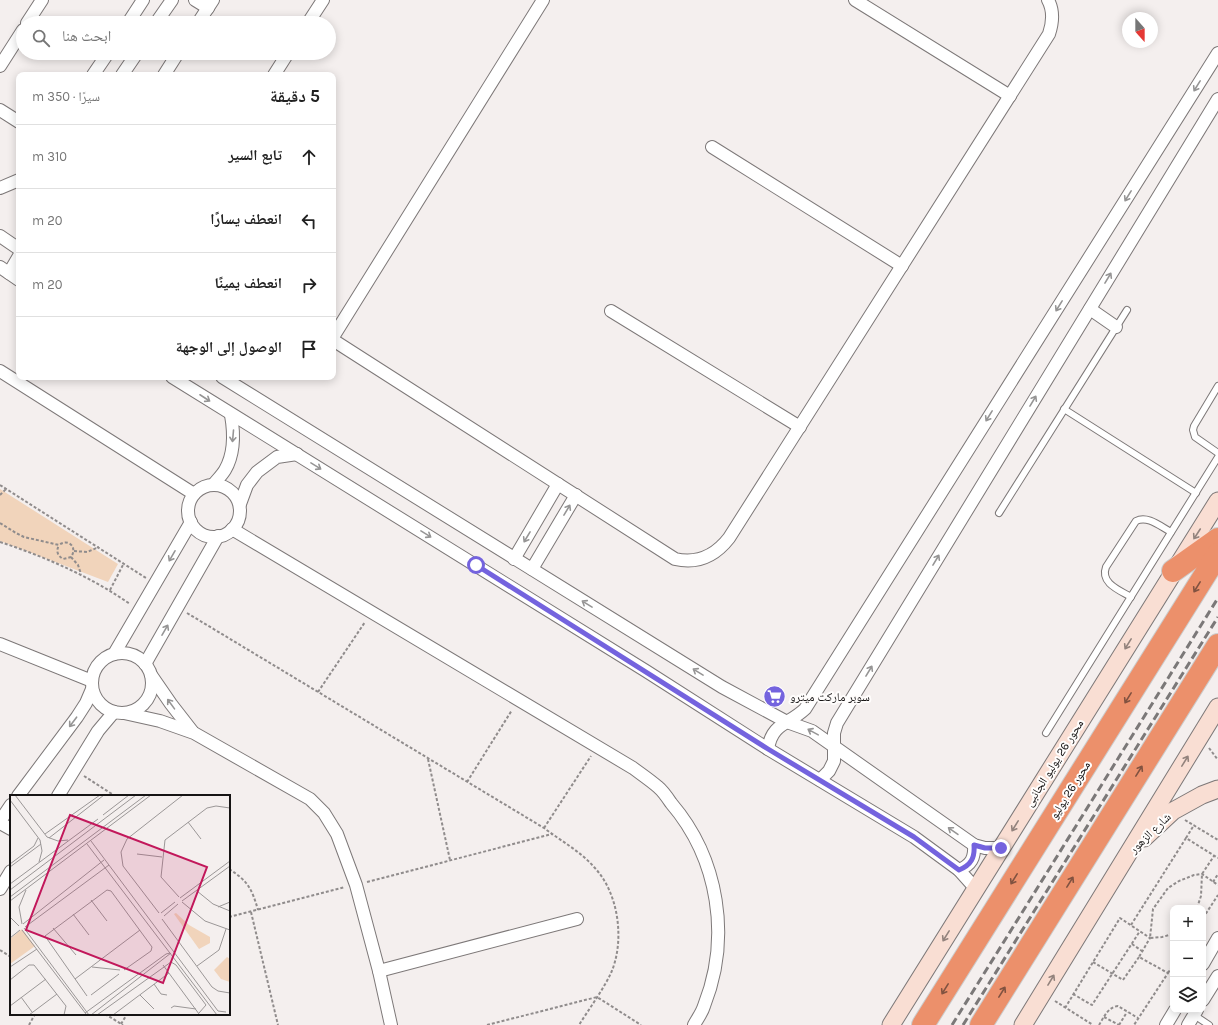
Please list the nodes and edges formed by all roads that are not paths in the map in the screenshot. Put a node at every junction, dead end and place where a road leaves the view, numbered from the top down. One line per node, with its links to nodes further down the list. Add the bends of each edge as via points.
1 (42, 0): 10 (street)
2 (143, 0): 11 (street)
3 (172, 0): 12 (street)
4 (195, 0): 9 (street)
5 (323, 0): 14 (street)
6 (543, 0): 42 (street)
7 (855, 0): 26 (street)
8 (1048, 0): 26 (street, via 1053,18 1049,34)
9 (210, 4): 13 (street)
10 (32, 16)
11 (133, 16)
12 (161, 16)
13 (202, 16)
14 (313, 16)
15 (16, 41): 21 (street)
16 (1218, 53): 79 (street, one-way to 79, via 804,709)
17 (103, 60): 22 (street)
18 (132, 60): 23 (street)
19 (174, 60): 24 (street)
20 (284, 60): 25 (street)
21 (0, 66)
22 (95, 72)
23 (124, 72)
24 (166, 72)
25 (276, 72)
26 (1010, 96): 36 (street)
27 (1218, 99): 38 (street, one-way to 27)
28 (0, 110): 29 (street)
29 (16, 120)
30 (712, 147): 36 (street)
31 (16, 181): 32 (street)
32 (0, 188)
33 (0, 236): 34 (street)
34 (16, 247)
35 (16, 261): 37 (street)
36 (902, 266): 50 (street)
37 (9, 273)
38 (1090, 309): 41 (street); 82 (street, one-way to 38, via 834,733 837,723)
39 (611, 310): 50 (street)
40 (1127, 310): 41 (lane)
41 (1116, 327): 48 (lane)
42 (336, 332)
43 (336, 342): 54 (street)
44 (0, 371): 57 (street)
45 (177, 380): 49 (street, one-way to 49)
46 (227, 380): 68 (street)
47 (1218, 386): 51 (lane, via 1193,430 1195,437)
48 (1064, 409): 56 (lane); 61 (lane)
49 (231, 415): 52 (street); 55 (street, one-way to 55, via 234,432 230,457)
50 (800, 427): 58 (street, via 728,538 718,550 704,558 689,561 675,559)
51 (1218, 453)
52 (297, 454): 60 (street, via 277,457 257,472 247,485); 83 (street, one-way to 83)
53 (1218, 457): 56 (lane)
54 (558, 484): 58 (street); 68 (street, one-way to 68)
55 (213, 485): 57 (street, via 206,486); 60 (street, via 230,490)
56 (1196, 492): 64 (lane)
57 (194, 494): 62 (street, via 189,508)
58 (576, 495): 69 (street, one-way to 58)
59 (1218, 501): 70 (main road, محور 26 يوليو الجانبى, one-way to 70)
60 (240, 504): 63 (street, via 238,522)
61 (999, 513)
62 (191, 522): 65 (street, via 199,532); 74 (street, one-way to 74)
63 (232, 529): 65 (street); 106 (street, via 633,768 658,787 684,817 703,852 715,890 719,929 716,969 704,1007)
64 (1171, 532): 71 (lane); 71 (lane, via 1150,520 1139,520 1133,524 1106,567 1104,574 1107,582)
65 (218, 536): 75 (street, one-way to 65, via 178,607)
66 (1218, 539): 70 (highway)
67 (1218, 554): 108 (highway, محور 26 يوليو, one-way to 108)
68 (514, 559): 69 (street)
69 (532, 569): 79 (street, one-way to 69, via 722,687)
70 (1174, 571): 91 (main road, محور 26 يوليو الجانبى, one-way to 91)
71 (1131, 597): 81 (lane)
72 (0, 644): 76 (street)
73 (1218, 645): 109 (highway, one-way to 73)
74 (114, 654): 75 (street, via 131,654 139,658); 76 (street, via 99,664 94,672)
75 (148, 669): 78 (street, via 152,684 143,703 135,710); 80 (street, one-way to 75, via 170,704)
76 (92, 685): 78 (street, via 100,704); 86 (street, one-way to 86, via 77,716)
77 (1218, 707): 92 (main road, one-way to 77)
78 (119, 712): 80 (street, via 160,721); 87 (street, via 98,731)
79 (787, 722): 82 (street, one-way to 79, via 812,731); 83 (street, via 775,730)
80 (194, 733): 100 (street, via 310,799 324,813 337,834 356,885)
81 (1046, 733)
82 (835, 747): 84 (street, via 834,761); 90 (street, one-way to 82)
83 (768, 749): 84 (street)
84 (820, 780): 93 (street, via 914,837)
85 (1218, 789): 92 (main road, شارع الزهور, via 1172,811)
86 (19, 795)
87 (59, 795)
88 (5, 813): 89 (street)
89 (10, 826)
90 (974, 845): 91 (street); 93 (street, via 974,858 970,864)
91 (1001, 848): 96 (main road, محور 26 يوليو الجانبى)
92 (1126, 857): 110 (main road, one-way to 92)
93 (959, 870): 96 (street)
94 (10, 873): 95 (street)
95 (0, 888)
96 (976, 889): 107 (main road, محور 26 يوليو الجانبى, one-way to 107)
97 (576, 919): 100 (street)
98 (1216, 945): 99 (street)
99 (1206, 960)
100 (379, 971): 105 (street)
101 (1218, 976): 102 (street)
102 (1206, 995)
103 (1173, 1013): 111 (street)
104 (1193, 1017): 112 (lane)
105 (391, 1025)
106 (694, 1025)
107 (891, 1025)
108 (923, 1025)
109 (981, 1025)
110 (1024, 1025)
111 (1166, 1025)
112 (1209, 1025)

